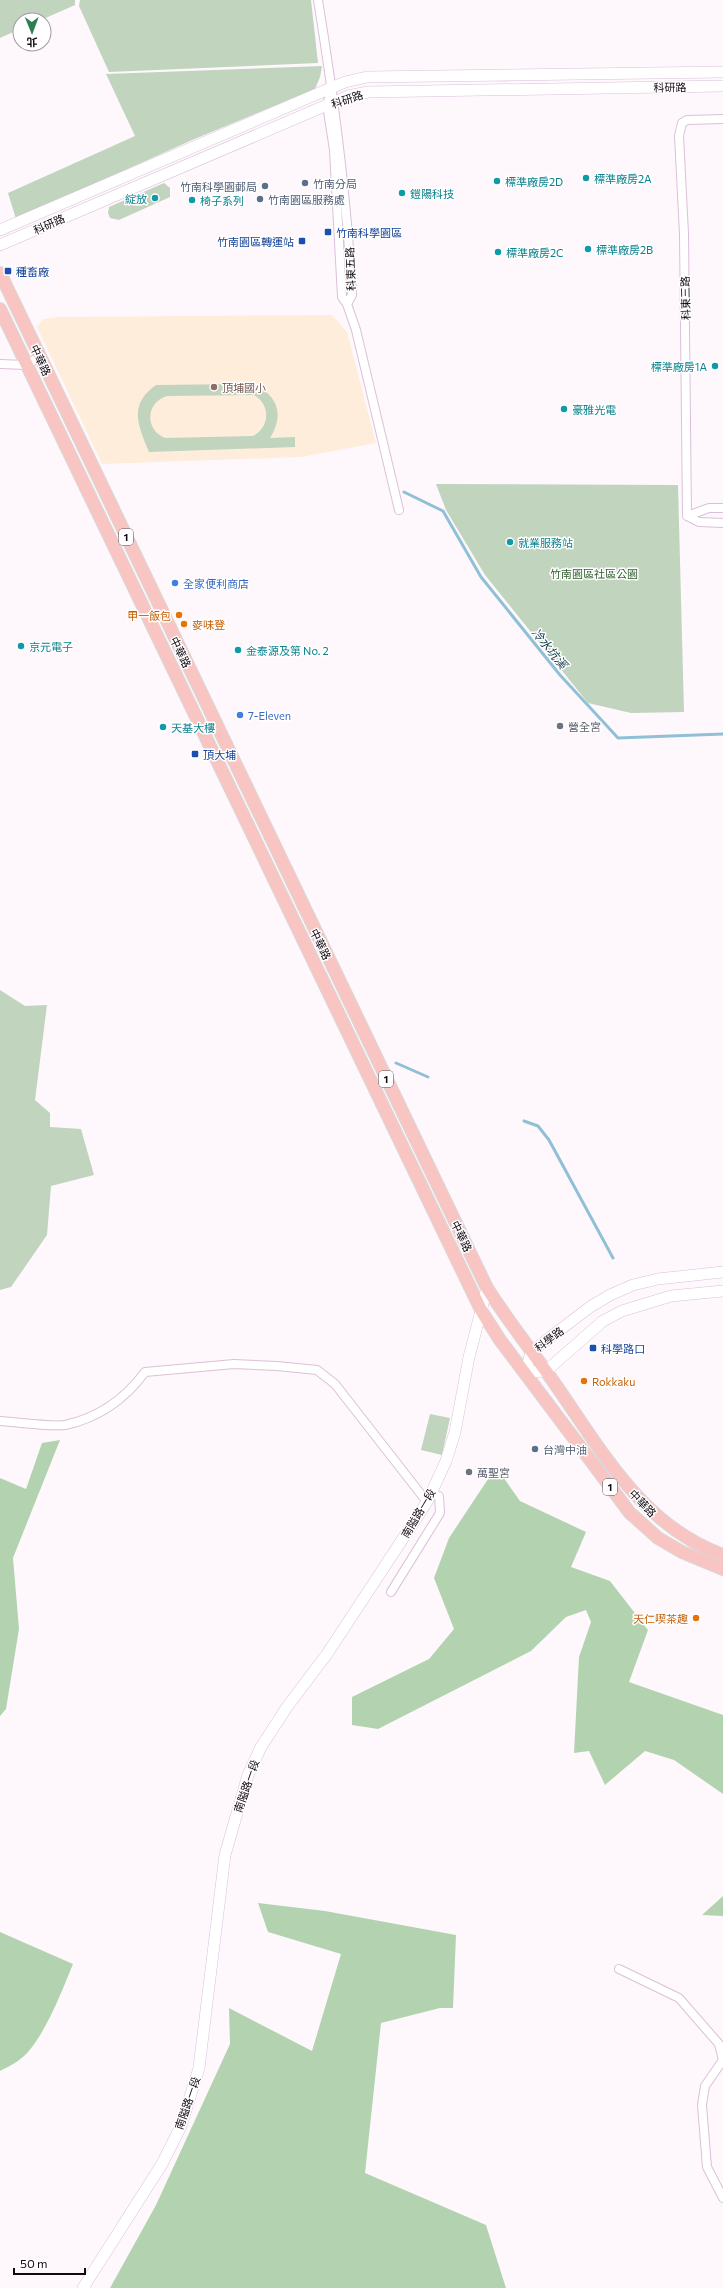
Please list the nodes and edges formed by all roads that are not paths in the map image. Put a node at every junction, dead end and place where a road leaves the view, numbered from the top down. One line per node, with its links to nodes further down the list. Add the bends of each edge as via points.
1 (318, 0): 4 (street)
2 (723, 72): 4 (street, 科研路, via 367,77)
3 (723, 86): 5 (street, 科研路, via 368,92 348,96)
4 (332, 88): 5 (street, 科東五路); 7 (street, 科研路)
5 (330, 104): 8 (street, 科研路); 15 (street, 科東五路, via 342,297 356,330)
6 (723, 120): 16 (street, 科東三路, via 687,120 682,123 679,136 684,234)
7 (0, 230)
8 (0, 245)
9 (0, 273): 11 (main road, 中華路 / 1)
10 (0, 309): 13 (main road, 中華路 / 1)
11 (39, 357): 13 (street); 18 (main road, 中華路 / 1)
12 (0, 364): 13 (street)
13 (26, 365): 19 (main road, 中華路 / 1)
14 (723, 508): 16 (street, via 709,508)
15 (399, 510)
16 (687, 516): 17 (street, via 699,522)
17 (723, 523)
18 (417, 1142): 19 (main road); 21 (main road, 中華路 / 1)
19 (403, 1148): 23 (main road, 中華路 / 1)
20 (723, 1272): 24 (street, 科學路, via 658,1279 634,1285 590,1307)
21 (487, 1288): 23 (street, 南隘路一段); 24 (main road, 中華路 / 1)
22 (723, 1291): 25 (street, 科學路, via 671,1296 622,1311 603,1322)
23 (482, 1312): 26 (main road, 中華路 / 1); 28 (street, 南隘路一段, via 469,1357 455,1432 446,1461)
24 (531, 1352): 25 (main road, 中華路 / 1); 26 (street, 科學路)
25 (546, 1371): 26 (street); 29 (main road, 中華路 / 1, via 624,1482 651,1512 685,1538)
26 (526, 1372): 30 (main road, 中華路 / 1, via 614,1492 642,1524 658,1538 682,1552)
27 (0, 1421): 28 (street, via 64,1425 107,1409 132,1389 145,1372 234,1364 316,1370 335,1384)
28 (430, 1497): 31 (street, via 439,1496 440,1513); 34 (street, 南隘路一段, via 261,1747 248,1775 225,1855 199,2068 181,2126 162,2164)
29 (723, 1555)
30 (723, 1569)
31 (391, 1592)
32 (619, 1968): 33 (street, via 679,1998 718,2044 722,2060 705,2086 702,2105 707,2167)
33 (723, 2198)
34 (83, 2288)

